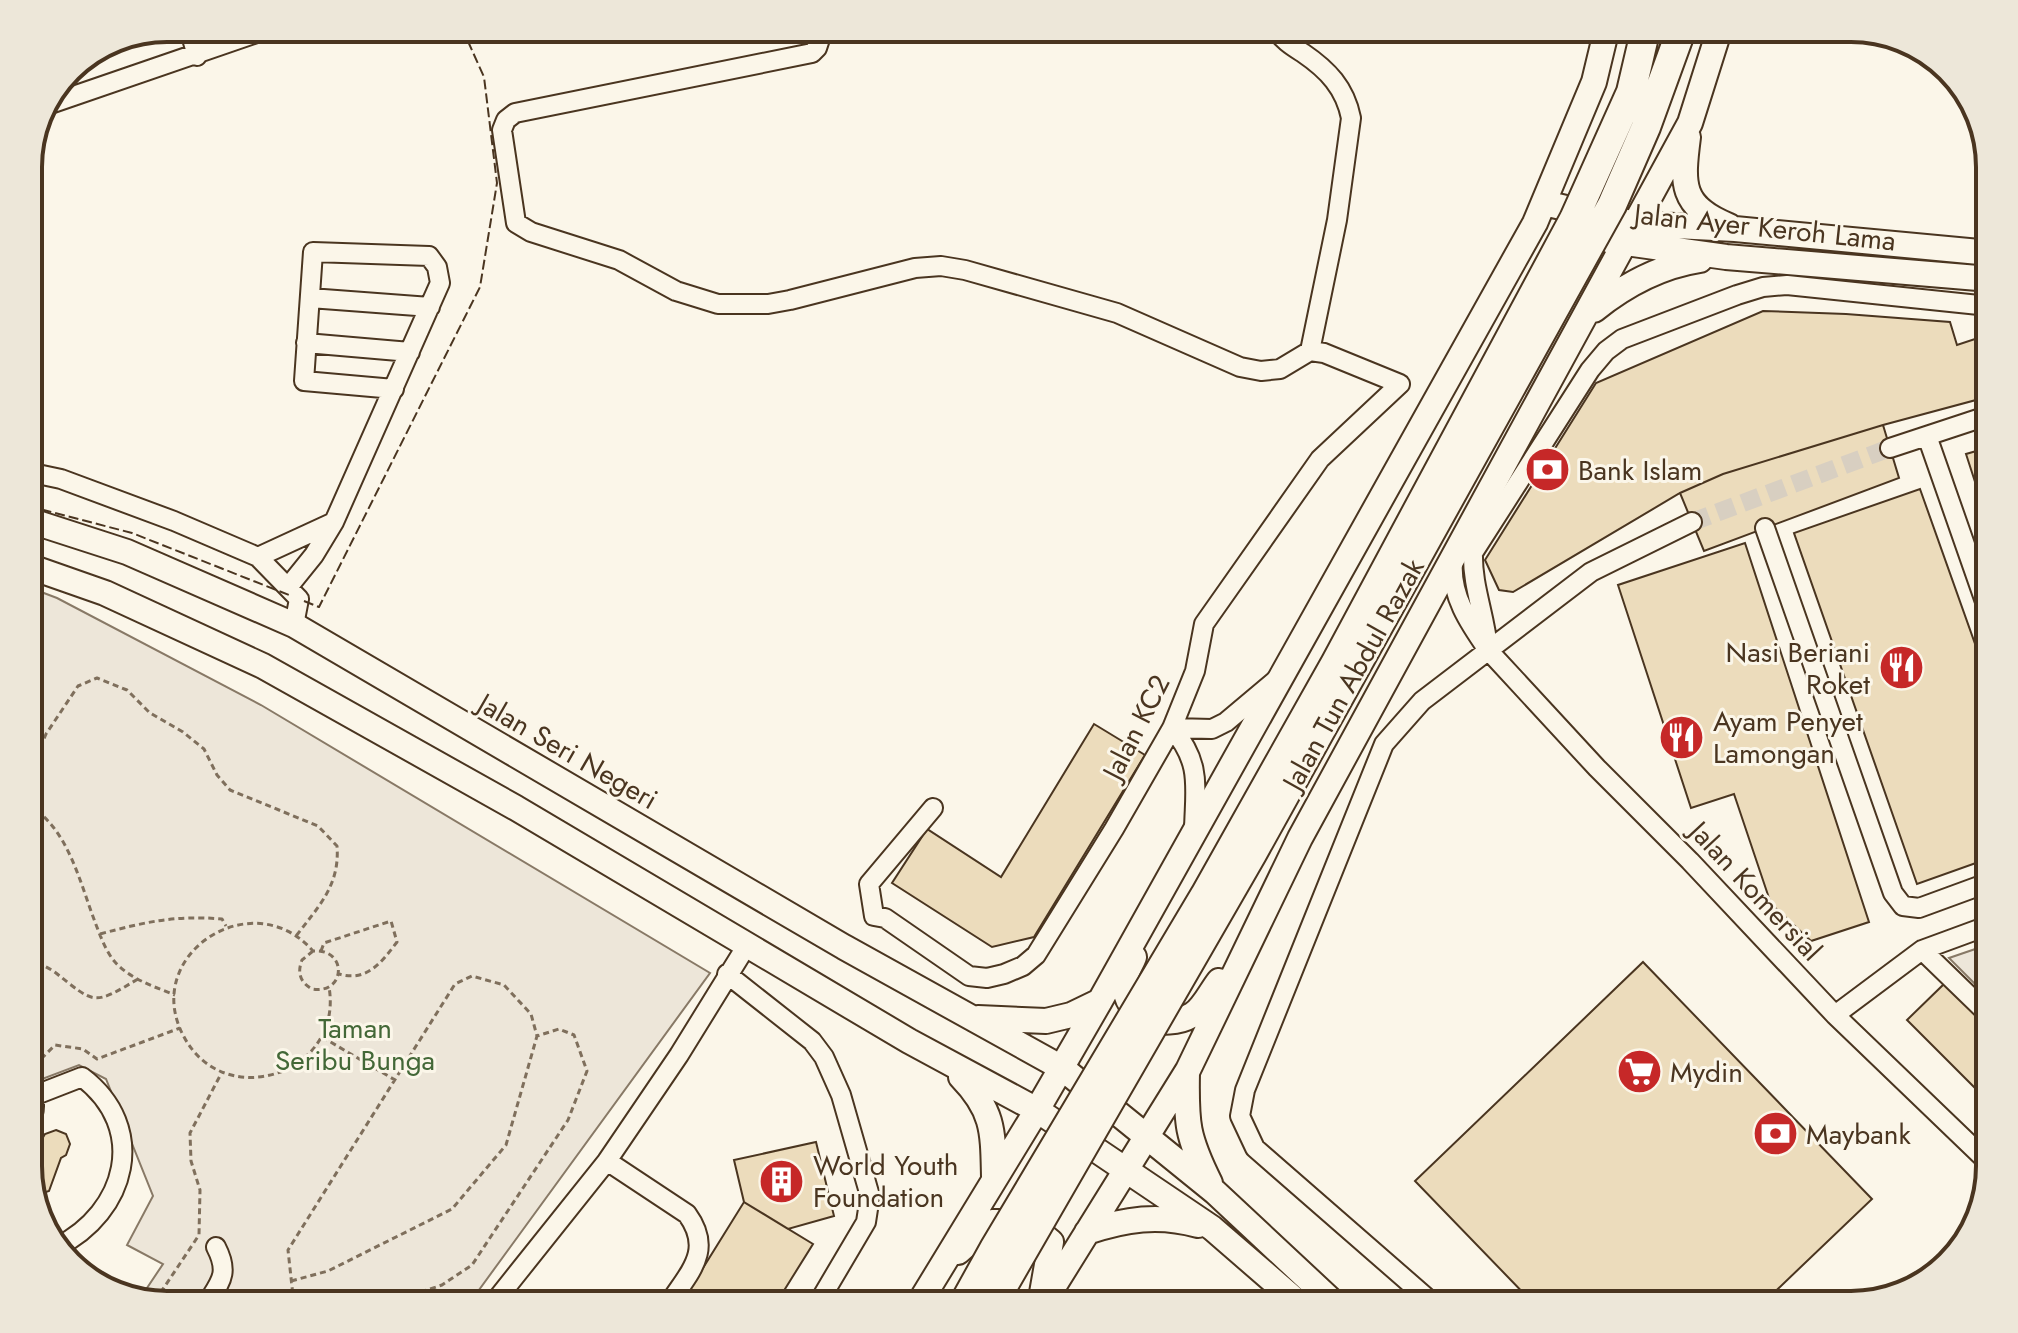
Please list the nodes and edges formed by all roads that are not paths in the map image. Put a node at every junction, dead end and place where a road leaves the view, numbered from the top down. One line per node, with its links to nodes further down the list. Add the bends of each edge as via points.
1 (193, 42): 9 (street)
2 (234, 42): 9 (street)
3 (819, 42): 23 (street, via 812,53 515,113 502,130 516,223 619,260 694,299 718,304 768,304 941,266 1117,313 1240,367 1280,369)
4 (1286, 42): 23 (street, via 1320,64 1348,103 1350,129 1337,220)
5 (1604, 42): 12 (main road, via 1594,82)
6 (1643, 42): 79 (highway, Jalan Tun Abdul Razak, bridge, via 1631,92 1574,219 1321,690)
7 (1677, 42): 80 (highway, Jalan Tun Abdul Razak, bridge, via 1612,205 1260,841)
8 (1716, 42): 11 (main road)
9 (197, 56): 10 (street)
10 (62, 100)
11 (1690, 123): 13 (main road, via 1683,179 1691,199 1707,217); 14 (main road)
12 (1539, 213): 14 (main road, Jalan Ayer Keroh Lama); 25 (main road)
13 (1735, 229): 14 (main road, Jalan Ayer Keroh Lama); 15 (main road, Jalan Ayer Keroh Lama)
14 (1631, 234): 16 (main road, Jalan Ayer Keroh Lama); 21 (main road)
15 (1976, 252)
16 (1726, 257): 17 (main road, Jalan Ayer Keroh Lama); 21 (main road, via 1681,264 1638,280)
17 (1976, 278)
18 (310, 298): 20 (street); 20 (street, via 313,252 429,256 440,283); 22 (street)
19 (1976, 305): 42 (street, via 1763,287 1622,339 1590,370 1473,553 1472,577)
20 (430, 307): 24 (street)
21 (1583, 320): 26 (main road)
22 (306, 343): 24 (street); 27 (street, via 304,381)
23 (1310, 351): 44 (street, Jalan KC2, via 1400,384 1320,459 1204,624 1195,671)
24 (410, 352): 27 (street)
25 (1464, 354): 26 (main road, via 1504,336 1525,337 1540,351); 43 (main road)
26 (1552, 377): 36 (main road)
27 (394, 389): 32 (street)
28 (1976, 420): 29 (street)
29 (1927, 436): 30 (street); 39 (street)
30 (1890, 448)
31 (42, 475): 37 (street)
32 (334, 522): 37 (street); 40 (street)
33 (1692, 522): 42 (street, via 1591,572)
34 (42, 525): 41 (main road, Jalan Seri Negeri, via 127,552)
35 (1765, 528): 47 (street, via 1893,893 1903,906 1919,908)
36 (1454, 555): 42 (street, Jalan Komersial, via 1456,593); 50 (main road)
37 (258, 557): 40 (street)
38 (42, 571): 51 (main road, via 105,593 263,666)
39 (1976, 576)
40 (289, 586): 41 (street, via 299,599)
41 (294, 625): 57 (main road, Jalan Seri Negeri)
42 (1488, 650): 56 (street, Jalan Komersial); 85 (street, via 1422,701 1384,744 1245,1090 1240,1116 1255,1148)
43 (1278, 679): 44 (street, via 1212,729); 46 (main road)
44 (1172, 728): 45 (street, Jalan KC2, via 1036,955 1023,966 987,978 969,976 885,918 874,916 869,884); 46 (street, via 1195,766)
45 (933, 808)
46 (1194, 832): 48 (main road)
47 (1976, 887)
48 (1158, 896): 50 (main road, via 1125,979 1127,1001 1145,1019 1170,1023 1194,1014); 54 (main road)
49 (1976, 930): 52 (street)
50 (1253, 934): 60 (main road)
51 (747, 945): 53 (street); 58 (main road)
52 (1922, 950): 55 (street); 56 (street)
53 (727, 974): 65 (street); 77 (street, via 812,1041 841,1095 870,1196 866,1222)
54 (1100, 1001): 57 (main road, via 1046,1021); 59 (main road)
55 (1976, 1002)
56 (1835, 1015): 64 (street, Jalan Komersial)
57 (971, 1018): 59 (main road, Jalan Seri Negeri)
58 (950, 1065): 62 (main road); 67 (main road, via 980,1096 991,1131)
59 (1062, 1068): 62 (main road); 63 (main road, Jalan Seri Negeri)
60 (1188, 1070): 63 (main road); 68 (main road, via 1187,1128)
61 (42, 1089): 71 (street, via 82,1077 109,1102 122,1139 124,1159 112,1194 91,1224)
62 (1037, 1110): 66 (main road); 67 (main road)
63 (1149, 1136): 66 (main road); 68 (main road, Jalan Seri Negeri)
64 (1976, 1151)
65 (607, 1161): 75 (street); 76 (street, via 695,1224 698,1257)
66 (1126, 1171): 69 (main road); 70 (main road)
67 (994, 1177): 73 (main road)
68 (1215, 1192): 84 (main road, Jalan Seri Negeri)
69 (1212, 1228): 70 (main road, via 1149,1218); 83 (main road)
70 (1087, 1232): 82 (main road)
71 (68, 1241)
72 (216, 1247): 74 (street, via 224,1275)
73 (939, 1270): 78 (main road); 81 (main road, via 992,1222 1027,1222 1051,1242)
74 (214, 1291)
75 (503, 1291)
76 (677, 1291)
77 (825, 1291)
78 (926, 1291)
79 (971, 1291)
80 (1000, 1291)
81 (1044, 1291)
82 (1050, 1291)
83 (1285, 1291)
84 (1321, 1291)
85 (1419, 1291)

